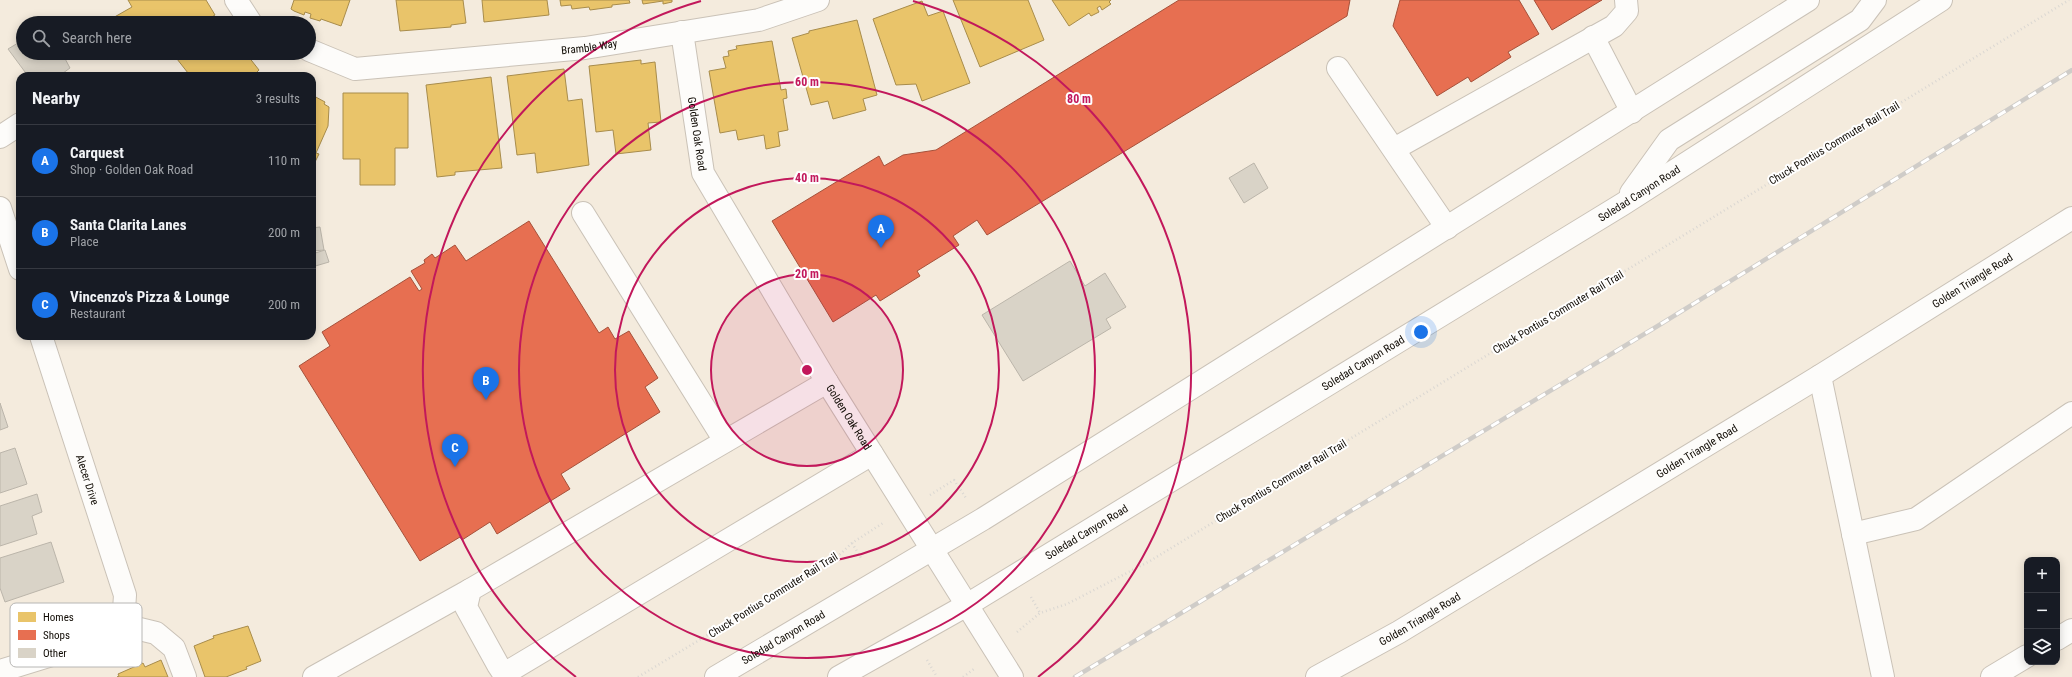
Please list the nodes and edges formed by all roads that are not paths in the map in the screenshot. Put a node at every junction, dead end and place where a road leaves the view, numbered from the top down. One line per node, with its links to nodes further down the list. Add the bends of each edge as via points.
1 (236, 0): 7 (main road)
2 (818, 0): 8 (main road, Bramble Way, via 759,20)
3 (1626, 0): 9 (main road, via 1626,11 1614,26)
4 (1808, 0): 12 (main road, Soledad Canyon Road)
5 (1875, 0): 16 (main road, via 1860,20 1669,140)
6 (1941, 0): 16 (main road, Soledad Canyon Road)
7 (246, 16)
8 (682, 32): 10 (main road, Bramble Way, via 585,48 355,69); 24 (main road, Golden Oak Road, via 703,173)
9 (1593, 37): 12 (main road); 15 (main road)
10 (316, 53)
11 (1338, 68): 15 (main road)
12 (1632, 112): 20 (main road, Soledad Canyon Road)
13 (16, 127): 14 (main road)
14 (0, 137)
15 (1394, 149): 20 (main road)
16 (1623, 204): 32 (main road, Soledad Canyon Road)
17 (583, 213): 26 (main road)
18 (2072, 218): 23 (main road, Golden Triangle Road)
19 (2, 222): 21 (main road)
20 (1448, 228): 29 (main road, Soledad Canyon Road)
21 (16, 259)
22 (43, 340): 31 (main road, Alecer Drive, via 125,595)
23 (1820, 376): 28 (main road); 43 (main road, Golden Triangle Road, via 1399,632)
24 (827, 382): 26 (main road); 27 (main road, Golden Oak Road)
25 (2072, 414): 28 (main road, via 1916,519)
26 (725, 441): 30 (main road)
27 (872, 454): 29 (main road, Golden Oak Road); 37 (main road)
28 (1853, 534): 44 (main road)
29 (932, 550): 32 (main road, Golden Oak Road); 40 (main road, Soledad Canyon Road)
30 (470, 590): 37 (main road, via 466,607); 39 (main road)
31 (124, 603)
32 (967, 606): 41 (main road, Soledad Canyon Road); 42 (main road, Golden Oak Road)
33 (142, 630): 38 (main road, via 156,633 174,648)
34 (2072, 630): 35 (main road)
35 (2060, 637)
36 (2024, 658): 45 (main road)
37 (502, 676)
38 (185, 677)
39 (314, 677)
40 (716, 677)
41 (839, 677)
42 (1012, 677)
43 (1317, 677)
44 (1883, 677)
45 (1992, 677)

